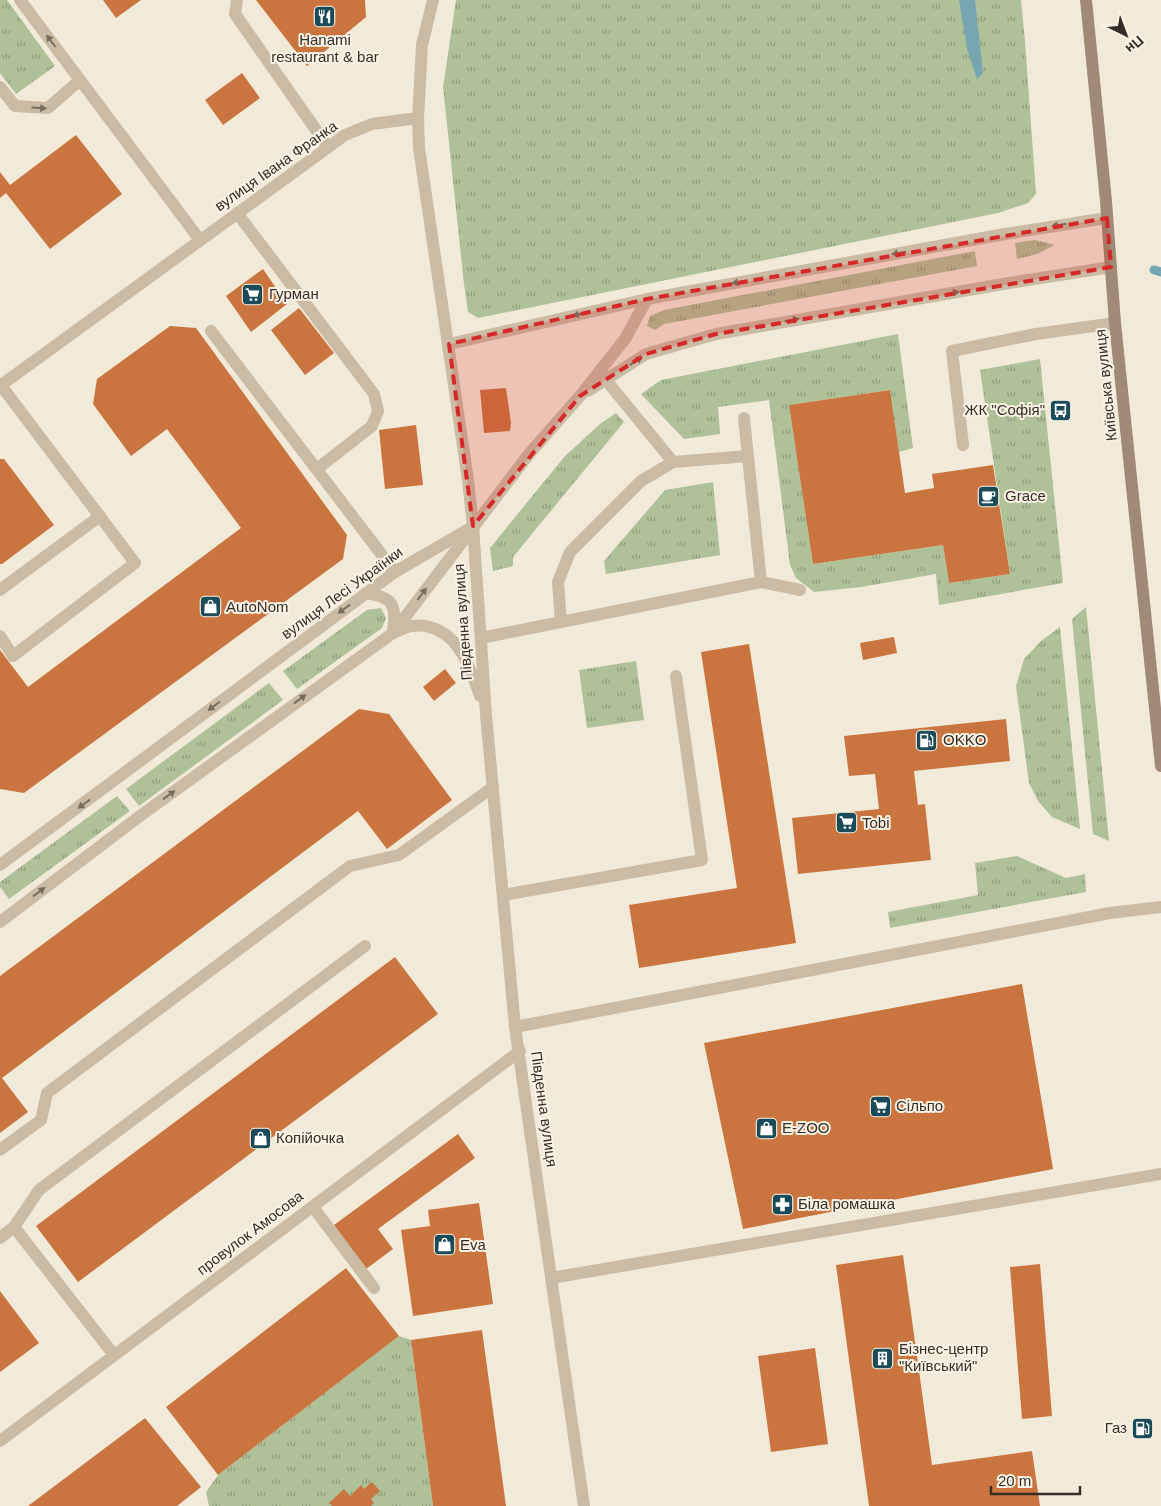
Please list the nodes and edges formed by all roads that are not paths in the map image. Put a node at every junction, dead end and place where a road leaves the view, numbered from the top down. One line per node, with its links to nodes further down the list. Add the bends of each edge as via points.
1 (20, 0): 5 (street, one-way to 1)
2 (237, 0): 8 (street, via 235,14)
3 (433, 0): 7 (street, via 422,45)
4 (1086, 0): 10 (main road, Київська вулиця)
5 (80, 80): 6 (street, one-way to 5, via 15,106 48,108); 11 (street)
6 (0, 87)
7 (418, 118): 8 (street, вулиця Івана Франка, via 372,124 345,135); 16 (street, via 419,148)
8 (328, 147): 9 (street, вулиця Івана Франка)
9 (237, 213): 11 (street, вулиця Івана Франка); 24 (street, via 374,394 378,412 372,426)
10 (1107, 218): 12 (main road, Київська вулиця); 13 (street, one-way to 13)
11 (200, 240): 18 (street, вулиця Івана Франка)
12 (1111, 267): 14 (main road, Київська вулиця); 17 (street, one-way to 12, via 646,354 716,334)
13 (647, 299): 16 (street, one-way to 16); 19 (street, via 625,340)
14 (1115, 323): 21 (street, via 1036,334 952,351); 38 (main road, Київська вулиця)
15 (211, 331): 24 (street)
16 (449, 344): 26 (street)
17 (606, 380): 19 (street); 23 (street)
18 (0, 385): 25 (street)
19 (580, 396): 26 (street, via 529,454)
20 (744, 418): 22 (street)
21 (964, 445)
22 (748, 456): 23 (street); 28 (street)
23 (673, 462): 32 (street, via 641,481 570,552 558,582)
24 (317, 469): 27 (street)
25 (100, 516): 29 (street); 34 (street, via 135,563 13,656)
26 (473, 526): 27 (street, вулиця Лесі Українки); 33 (street, one-way to 26); 35 (street, Південна вулиця)
27 (395, 572): 31 (street, вулиця Лесі Українки)
28 (760, 582): 30 (street); 32 (street)
29 (0, 590)
30 (800, 590)
31 (366, 593): 33 (street, via 381,595 392,604 395,616); 40 (street, вулиця Лесі Українки, one-way to 40)
32 (561, 622): 35 (street)
33 (393, 633): 37 (street, Південна вулиця, via 409,626 441,631 458,646 470,668); 43 (street, one-way to 33, via 148,810)
34 (0, 636)
35 (480, 638): 37 (street, Південна вулиця)
36 (676, 676): 41 (street, via 702,860)
37 (486, 715): 39 (street, Південна вулиця)
38 (1161, 766)
39 (493, 787): 41 (street, Південна вулиця); 47 (street, via 399,855 350,866 47,1093 41,1120)
40 (1, 863)
41 (503, 895): 45 (street, Південна вулиця)
42 (1161, 907): 45 (street, via 1110,913)
43 (0, 922)
44 (365, 946): 50 (street, via 39,1190)
45 (515, 1027): 46 (street, Південна вулиця)
46 (520, 1051): 49 (street, провулок Амосова); 52 (street, Південна вулиця)
47 (0, 1150)
48 (1161, 1174): 52 (street)
49 (313, 1207): 53 (street); 54 (street, провулок Амосова)
50 (14, 1228): 51 (street); 54 (street)
51 (0, 1238)
52 (551, 1278): 56 (street, Південна вулиця)
53 (374, 1288)
54 (114, 1355): 55 (street, провулок Амосова)
55 (0, 1441)
56 (584, 1506)

